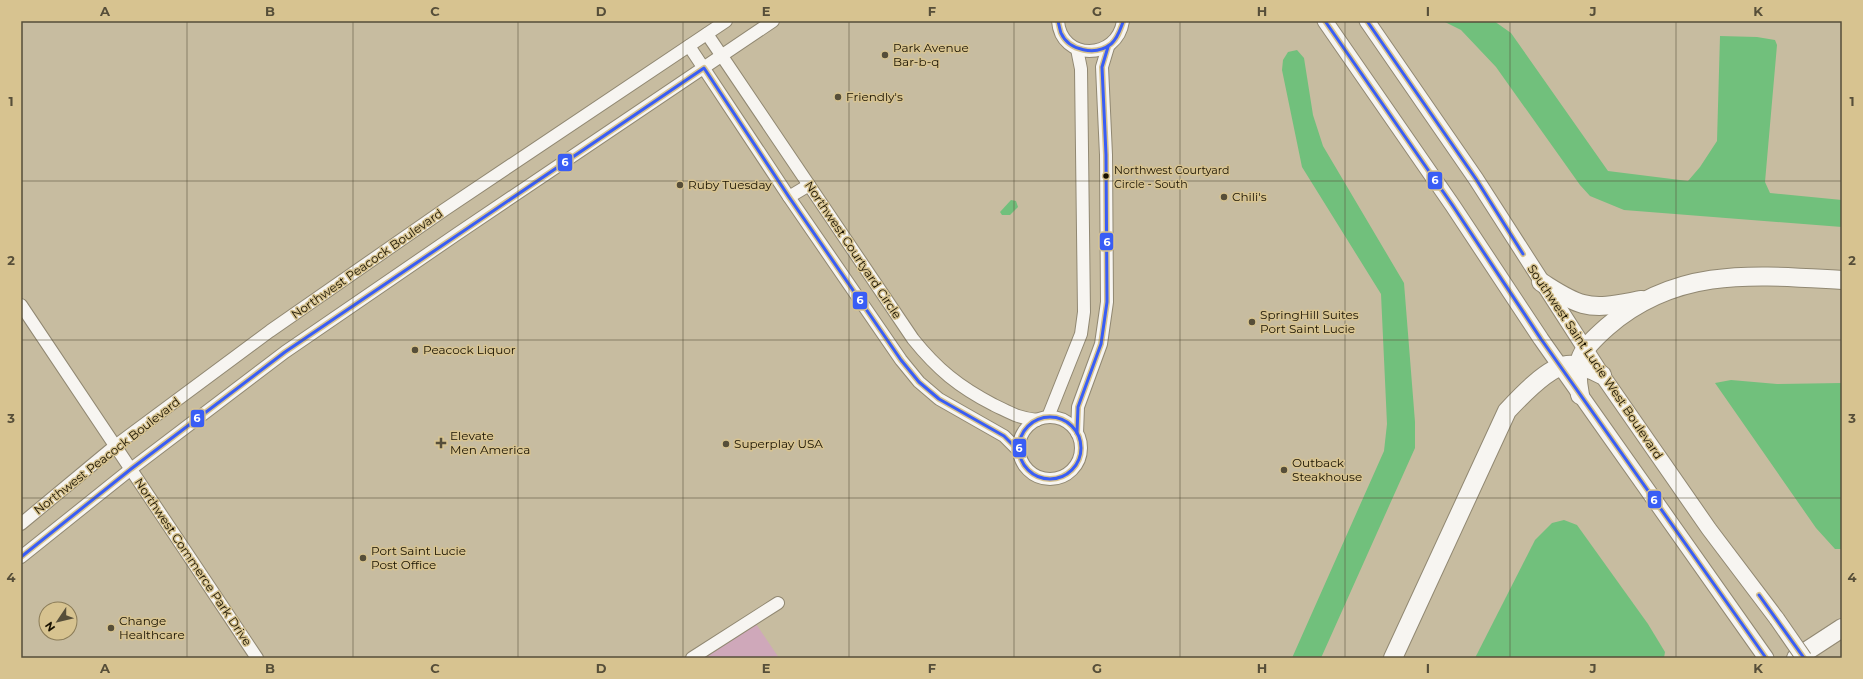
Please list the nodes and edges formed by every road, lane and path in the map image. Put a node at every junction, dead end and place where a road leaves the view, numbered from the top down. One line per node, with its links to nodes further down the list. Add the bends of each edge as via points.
1 (726, 21): 7 (street, Northwest Peacock Boulevard)
2 (774, 21): 11 (street, Northwest Peacock Boulevard)
3 (1058, 21): 10 (street, via 1063,37)
4 (1123, 21): 9 (street, via 1117,39)
5 (1325, 21): 22 (main road, via 1453,206)
6 (1367, 21): 18 (main road, Southwest Saint Lucie West Boulevard, via 1476,179)
7 (707, 34): 8 (street, Northwest Peacock Boulevard); 11 (street, Northwest Courtyard Circle)
8 (689, 46): 12 (street, Northwest Courtyard Circle); 27 (street, Northwest Peacock Boulevard, via 323,294)
9 (1108, 47): 10 (street, via 1090,52); 15 (street, via 1102,67)
10 (1077, 49): 16 (street, via 1080,67)
11 (722, 56): 12 (street, Northwest Peacock Boulevard); 13 (street, Northwest Courtyard Circle)
12 (704, 68): 14 (street, Northwest Courtyard Circle); 29 (street, Northwest Peacock Boulevard, via 297,344)
13 (808, 185): 14 (street); 25 (street, Northwest Courtyard Circle, via 909,333 947,376 970,393 1021,419)
14 (789, 198): 28 (street, Northwest Courtyard Circle, via 901,360 919,382 939,399 1004,436)
15 (1106, 212): 16 (street); 26 (street, via 1107,302 1104,326 1101,344 1078,406)
16 (1084, 213): 25 (street, via 1084,312 1081,334)
17 (1842, 280): 19 (highway, via 1786,277 1716,278 1677,287)
18 (1541, 282): 19 (highway, via 1566,298 1583,304 1612,305); 21 (main road, Southwest Saint Lucie West Boulevard)
19 (1647, 299): 21 (highway, via 1613,323)
20 (21, 306): 27 (street, Northwest Commerce Park Drive)
21 (1585, 350): 22 (highway); 23 (main road, Southwest Saint Lucie West Boulevard)
22 (1569, 366): 23 (highway, via 1588,368); 24 (highway, via 1577,380); 36 (highway, via 1531,386 1507,411)
23 (1602, 375): 39 (main road, Southwest Saint Lucie West Boulevard, bridge)
24 (1580, 395): 37 (main road)
25 (1043, 418): 26 (street, via 1062,419); 28 (street, via 1028,427 1022,436)
26 (1077, 433): 28 (street, via 1081,450 1078,461 1072,470 1055,479 1036,475 1024,464)
27 (116, 446): 29 (street, Northwest Commerce Park Drive); 30 (street, Northwest Peacock Boulevard)
28 (1020, 452)
29 (131, 469): 31 (street, Northwest Peacock Boulevard); 34 (street, Northwest Commerce Park Drive)
30 (21, 524)
31 (21, 557)
32 (778, 603): 35 (street)
33 (1842, 628): 38 (highway)
34 (258, 658)
35 (692, 658)
36 (1394, 658)
37 (1766, 658)
38 (1796, 658)
39 (1804, 658)

